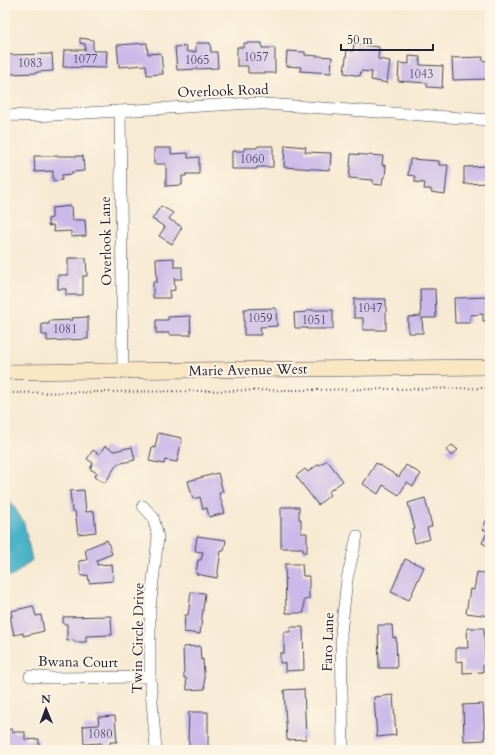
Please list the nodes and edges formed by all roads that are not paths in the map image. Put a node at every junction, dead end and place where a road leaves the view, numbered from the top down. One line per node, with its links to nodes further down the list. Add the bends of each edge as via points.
1 (120, 111): 2 (street, Overlook Road, via 36,116); 3 (street, Overlook Road, via 252,103); 5 (street, Overlook Lane)
2 (5, 115)
3 (490, 120)
4 (490, 367): 5 (street, Marie Avenue West)
5 (123, 371): 6 (street, Marie Avenue West)
6 (5, 372)
7 (143, 506): 10 (street, Twin Circle Drive, via 153,517 158,537 150,608)
8 (357, 536): 12 (street, Faro Lane, via 347,579 341,633)
9 (30, 676): 10 (street, Bwana Court)
10 (150, 677): 11 (street, Twin Circle Drive)
11 (156, 750)
12 (343, 750)

